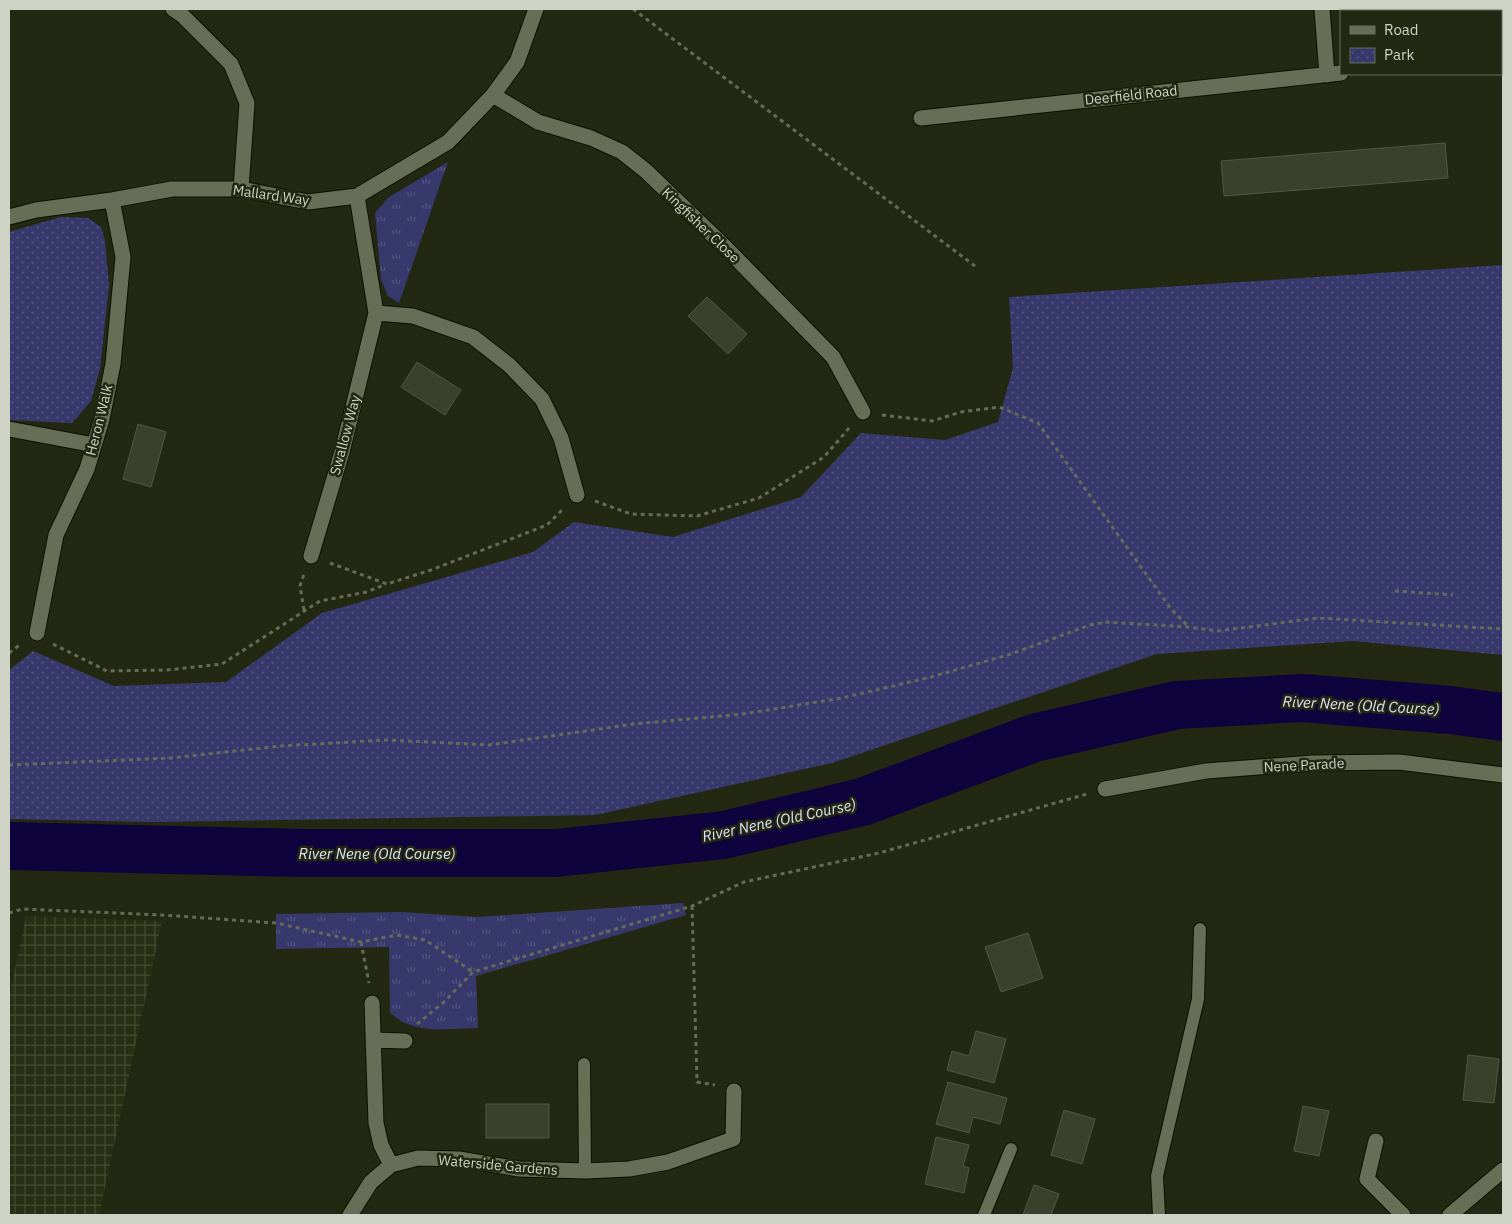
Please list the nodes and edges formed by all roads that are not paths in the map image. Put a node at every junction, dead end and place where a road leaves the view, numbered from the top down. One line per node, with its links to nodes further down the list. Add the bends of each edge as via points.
1 (173, 9): 7 (street, via 231,64 247,102)
2 (536, 9): 5 (street, Mallard Way, via 516,62)
3 (1322, 9): 4 (street)
4 (1334, 74): 6 (street, Deerfield Road)
5 (493, 95): 8 (street, Mallard Way, via 448,142); 12 (street, Kingfisher Close, via 538,122 591,138 622,152 646,171 833,357)
6 (921, 118)
7 (241, 189): 8 (street, Mallard Way, via 308,202); 9 (street, Mallard Way, via 172,189)
8 (357, 196): 11 (street, Swallow Way)
9 (112, 200): 10 (street, Mallard Way, via 36,210); 14 (street, Heron Walk, via 124,257 113,364)
10 (9, 217)
11 (376, 313): 15 (street, via 413,316 472,337 509,365 542,398 561,438); 16 (street, Swallow Way, via 342,452)
12 (863, 412)
13 (9, 429): 14 (street)
14 (94, 445): 17 (street, Heron Walk, via 87,469 56,535)
15 (577, 495)
16 (311, 556)
17 (37, 633)
18 (1503, 775): 19 (street, Nene Parade, via 1399,762 1313,763 1206,772)
19 (1105, 789)
20 (1200, 929): 33 (lane, via 1198,999 1157,1176)
21 (372, 1003): 22 (street)
22 (373, 1040): 23 (street); 28 (street, via 376,1123 381,1145)
23 (405, 1041)
24 (584, 1064): 30 (lane)
25 (734, 1091): 30 (street, Waterside Gardens, via 733,1139 668,1162)
26 (1376, 1140): 34 (street, via 1367,1179)
27 (1011, 1149): 32 (lane)
28 (391, 1165): 30 (street, Waterside Gardens, via 418,1158 459,1159 518,1169); 31 (street, Waterside Gardens, via 370,1182)
29 (1503, 1170): 35 (street)
30 (585, 1171)
31 (350, 1215)
32 (984, 1215)
33 (1159, 1215)
34 (1403, 1215)
35 (1450, 1215)

